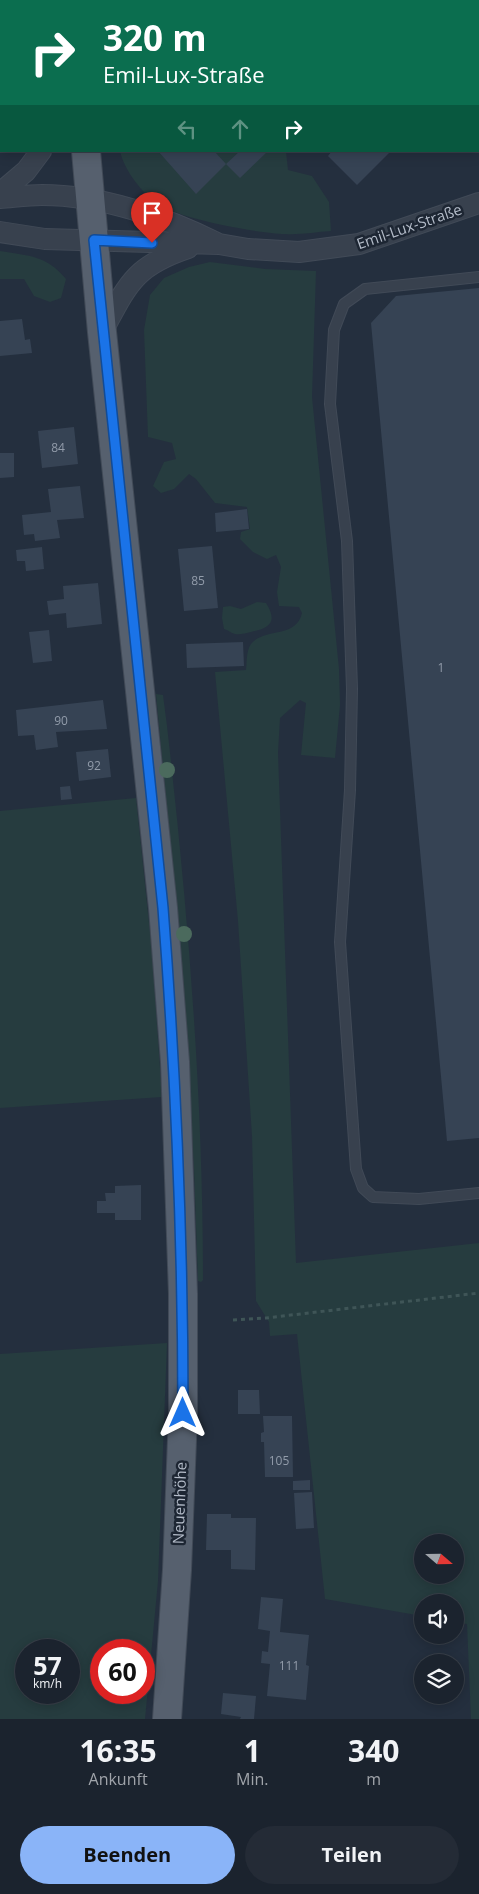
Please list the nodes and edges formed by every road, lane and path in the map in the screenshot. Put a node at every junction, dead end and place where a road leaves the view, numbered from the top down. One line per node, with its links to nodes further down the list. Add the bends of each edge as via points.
1 (40, 152): 3 (street, via 26,172)
2 (86, 152): 5 (main road, Neuenhöhe)
3 (0, 193)
4 (0, 198): 5 (street, Emil-Lux-Straße, via 43,195)
5 (91, 200): 8 (main road, Neuenhöhe); 9 (street, Emil-Lux-Straße, via 193,231)
6 (479, 203): 9 (street, Emil-Lux-Straße, via 374,239 328,249 277,252)
7 (0, 232): 8 (street, Emil-Lux-Straße, via 46,239)
8 (94, 240): 10 (street, Emil-Lux-Straße); 12 (main road, Neuenhöhe)
9 (219, 244): 10 (street, Emil-Lux-Straße)
10 (197, 245): 12 (street, Emil-Lux-Straße, via 168,255 142,270 118,302)
11 (479, 277): 13 (lane, via 365,289 344,304 334,330 330,404 347,541 352,689 350,790 340,942 356,1169 363,1188 373,1197 419,1199)
12 (102, 332): 16 (main road, Neuenhöhe, via 163,908 175,1062 183,1413)
13 (479, 1193)
14 (479, 1293): 15 (path)
15 (233, 1320)
16 (167, 1719)

